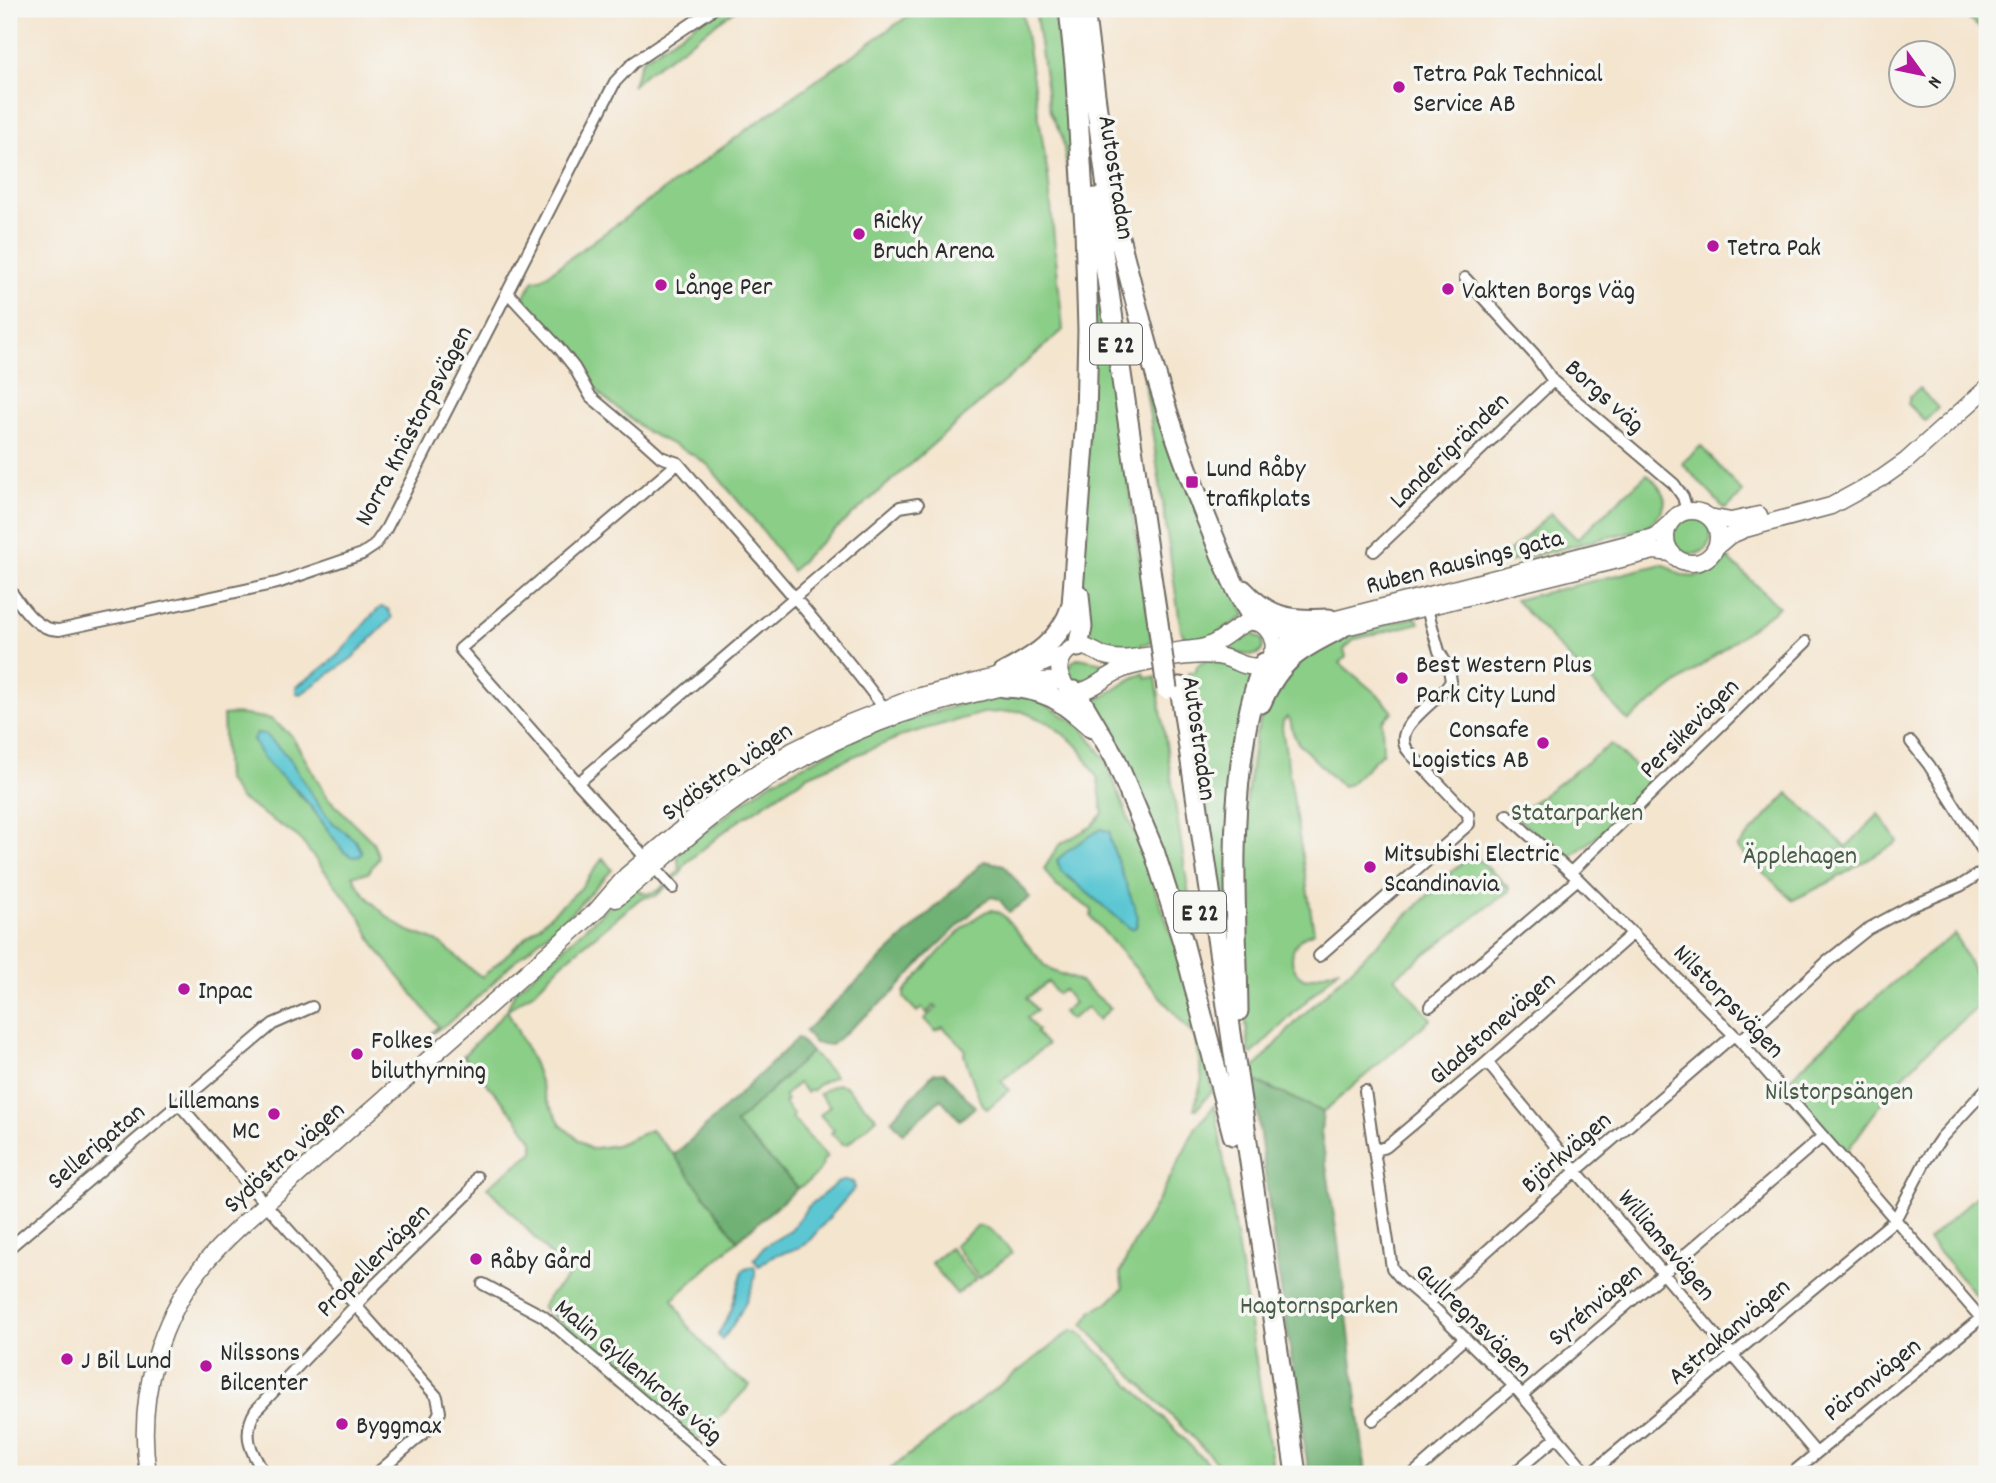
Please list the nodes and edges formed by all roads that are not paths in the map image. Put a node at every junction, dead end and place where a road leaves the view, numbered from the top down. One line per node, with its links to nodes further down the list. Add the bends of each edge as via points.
1 (713, 9): 7 (street, Norra Knästorpsvägen, via 633,62 615,82)
2 (1069, 9): 4 (highway, Autostradan / E 22)
3 (1084, 9): 5 (highway, Autostradan / E 22)
4 (1075, 64): 19 (highway, via 1088,278 1086,418); 24 (highway, Autostradan / E 22)
5 (1108, 198): 20 (highway, via 1169,416); 24 (highway, Autostradan / E 22)
6 (1465, 278): 8 (street, Borgs väg)
7 (507, 292): 10 (street, via 574,367 591,397 661,457); 21 (street, Norra Knästorpsvägen, via 386,529 369,551 276,583 58,630 37,624)
8 (1553, 381): 13 (street, Borgs väg, via 1674,484); 17 (street, Landerigränden)
9 (1987, 388): 11 (main road, Ruben Rausings gata, via 1906,461)
10 (678, 463): 22 (street); 37 (street, via 460,649)
11 (1850, 494): 14 (main road, Ruben Rausings gata, via 1731,521); 16 (main road, Ruben Rausings gata, via 1831,506 1745,529)
12 (918, 504): 22 (street, via 900,507)
13 (1687, 511): 14 (main road, Ruben Rausings gata); 15 (main road, Ruben Rausings gata)
14 (1709, 517): 16 (main road, via 1718,534)
15 (1669, 524): 18 (main road, via 1666,539); 23 (main road, Ruben Rausings gata, via 1657,536)
16 (1716, 547): 18 (main road, Ruben Rausings gata, via 1696,562)
17 (1374, 551)
18 (1672, 553): 23 (main road, Ruben Rausings gata, via 1654,551)
19 (1076, 570): 28 (highway, via 1082,627); 30 (highway, via 1072,605 1060,631)
20 (1229, 573): 25 (highway, via 1271,613); 26 (highway, via 1243,603)
21 (9, 589)
22 (793, 598): 33 (street); 37 (street)
23 (1424, 601): 25 (main road, Ruben Rausings gata); 45 (street, via 1451,681 1407,727 1403,742 1468,814 1469,824)
24 (1164, 622): 32 (highway, Autostradan / E 22)
25 (1335, 624): 26 (main road, Ruben Rausings gata, via 1293,630); 29 (main road, Ruben Rausings gata, via 1297,639); 36 (highway, via 1278,671 1259,705)
26 (1261, 625): 28 (main road, via 1243,624 1209,646 1129,658); 29 (main road, via 1273,640)
27 (1806, 642): 42 (street, Persikevägen)
28 (1072, 650): 30 (main road, Sydöstra vägen); 31 (main road, via 1059,667)
29 (1268, 658): 31 (main road, via 1251,666 1213,655 1152,662 1120,670 1086,691); 36 (highway, via 1253,696)
30 (1003, 681): 31 (main road, Sydöstra vägen, via 1038,680); 33 (main road, Sydöstra vägen); 34 (highway, via 1048,695); 40 (main road, Sydöstra vägen, via 880,722 823,747 741,797)
31 (1068, 687): 34 (highway)
32 (1173, 688): 52 (highway, Autostradan / E 22); 54 (highway, Autostradan / E 22)
33 (884, 708): 40 (main road, Sydöstra vägen, via 818,737 724,794)
34 (1106, 740): 54 (highway, via 1173,909)
35 (1911, 742): 39 (street)
36 (1242, 753): 52 (highway, via 1234,839)
37 (578, 783): 40 (street)
38 (1507, 815): 42 (street, Nilstorpsvägen)
39 (1987, 857)
40 (650, 864): 43 (street); 59 (main road, Sydöstra vägen, via 627,875 596,911)
41 (1987, 869): 48 (street, Björkvägen, via 1868,929)
42 (1575, 875): 44 (street, Nilstorpsvägen); 46 (street, Persikevägen)
43 (673, 888)
44 (1633, 933): 48 (street, Nilstorpsvägen); 49 (street, Gladstonevägen)
45 (1319, 956)
46 (1430, 1006)
47 (312, 1007): 53 (street, Sellerigatan, via 273,1024)
48 (1737, 1038): 55 (street, Nilstorpsvägen); 57 (street, Björkvägen)
49 (1488, 1062): 56 (street, Gladstonevägen, via 1386,1147); 57 (street, Williamsvägen)
50 (1987, 1088): 60 (street, via 1941,1138)
51 (1365, 1091): 56 (street, Gullregnsvägen)
52 (1240, 1092): 79 (highway, Autostradan / E 22)
53 (179, 1104): 59 (street, Sellerigatan); 61 (street, Sellerigatan)
54 (1233, 1135): 78 (highway, Autostradan / E 22)
55 (1823, 1136): 60 (street, Nilstorpsvägen); 62 (street, Syrénvägen)
56 (1375, 1150): 64 (street, Gullregnsvägen, via 1392,1268)
57 (1576, 1171): 62 (street, Williamsvägen); 64 (street, Björkvägen)
58 (477, 1177): 65 (street, Propellervägen, via 468,1194)
59 (266, 1203): 65 (street, Sellerigatan); 74 (main road, Sydöstra vägen, via 208,1259 168,1324 148,1390)
60 (1895, 1220): 66 (street, Nilstorpsvägen); 68 (street, Astrakanvägen)
61 (9, 1248)
62 (1664, 1274): 68 (street, Williamsvägen); 70 (street, Syrénvägen)
63 (483, 1284): 77 (street, Malin Gyllenkroks väg, via 543,1316)
64 (1429, 1303): 67 (street, Gullregnsvägen)
65 (357, 1305): 75 (street, Propellervägen, via 252,1417 249,1446); 76 (street, Sellerigatan, via 433,1390 439,1403 437,1421 428,1432)
66 (1984, 1322): 73 (street, Päronvägen)
67 (1465, 1338): 69 (street, Gullregnsvägen); 71 (street)
68 (1733, 1356): 73 (street, Williamsvägen); 82 (street, Astrakanvägen)
69 (1514, 1386): 70 (street, Gullregnsvägen); 80 (street)
70 (1522, 1395): 72 (street, Gullregnsvägen)
71 (1373, 1420)
72 (1557, 1437): 81 (street); 82 (street, Gullregnsvägen)
73 (1816, 1453): 83 (street, Päronvägen)
74 (148, 1474)
75 (265, 1474)
76 (376, 1474)
77 (729, 1474)
78 (1283, 1474)
79 (1296, 1474)
80 (1413, 1474)
81 (1513, 1474)
82 (1589, 1474)
83 (1791, 1474)

